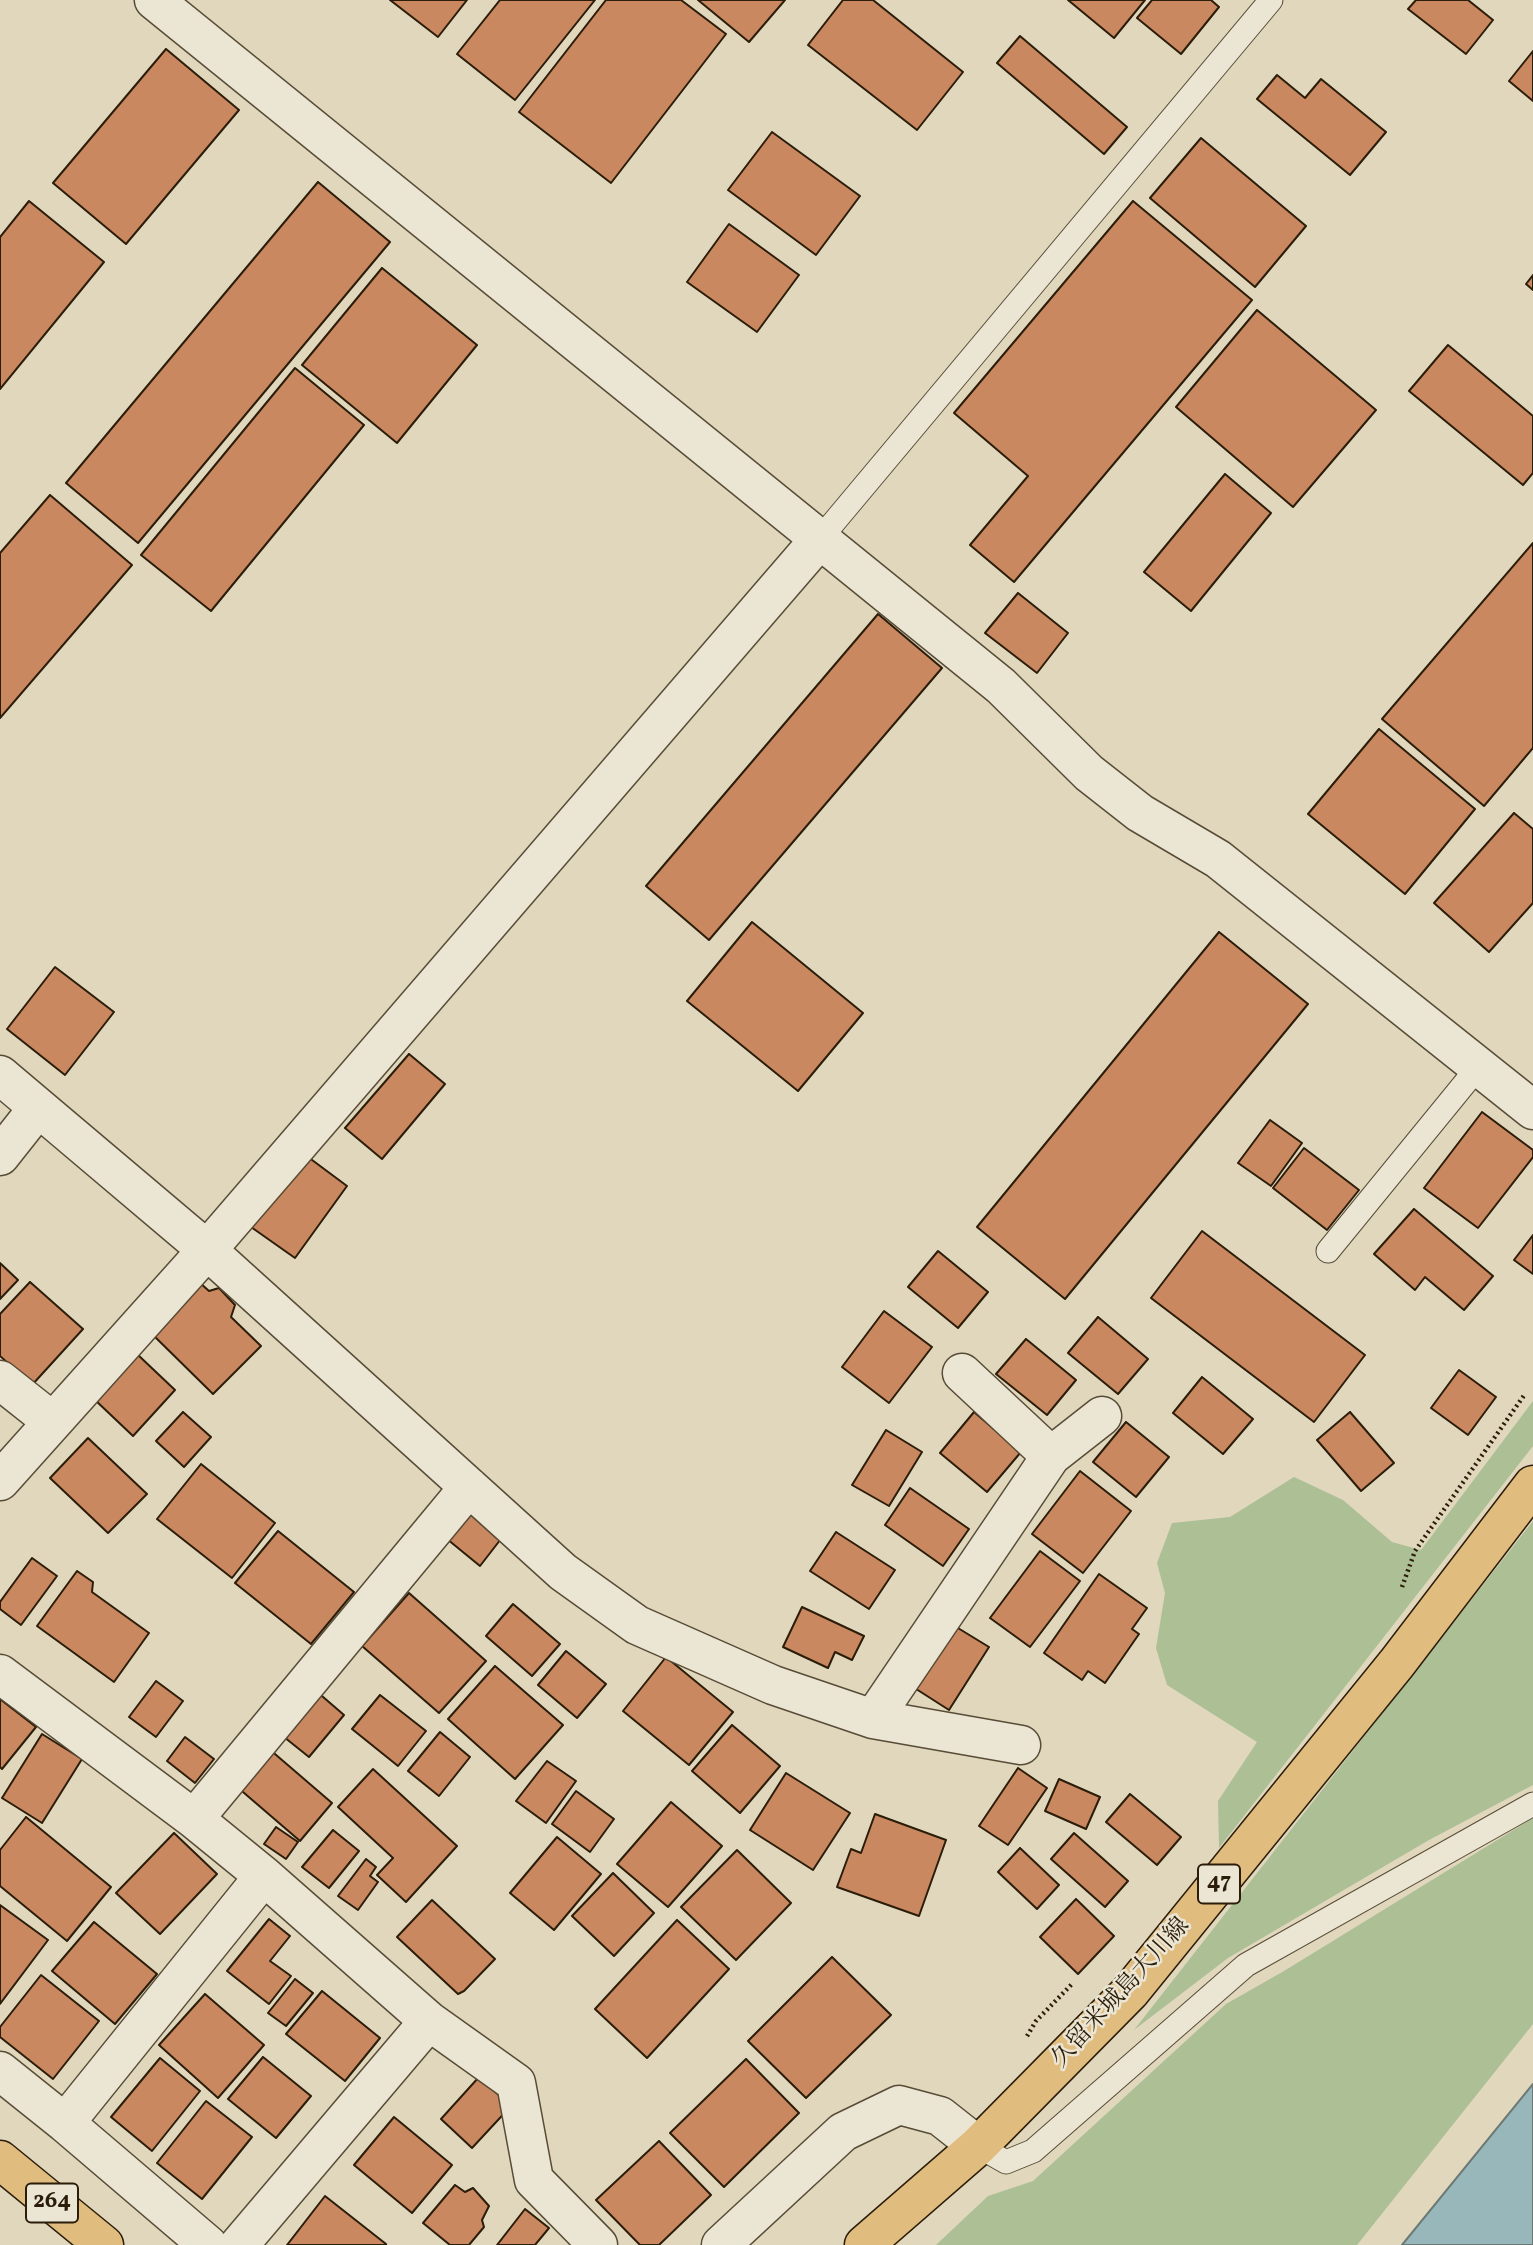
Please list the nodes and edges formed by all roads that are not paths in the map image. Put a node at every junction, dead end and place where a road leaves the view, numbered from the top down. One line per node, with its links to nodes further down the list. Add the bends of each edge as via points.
1 (154, 0): 3 (street)
2 (1271, 0): 3 (lane)
3 (819, 540): 4 (street, via 1001,686 1089,774 1140,814 1218,859); 9 (street)
4 (1479, 1066): 7 (street); 10 (lane)
5 (0, 1075): 6 (street)
6 (38, 1108): 8 (street); 9 (street)
7 (1533, 1110)
8 (0, 1156)
9 (207, 1250): 14 (street); 18 (street)
10 (1328, 1251)
11 (962, 1373): 15 (street)
12 (0, 1380): 14 (street)
13 (1102, 1416): 15 (street)
14 (53, 1422): 16 (street)
15 (1051, 1456): 20 (street)
16 (0, 1481)
17 (1533, 1485): 28 (main road, 久留米城島大川線 / 47, via 1397,1663 1130,1992)
18 (470, 1487): 20 (street, via 563,1572 637,1625 774,1685); 23 (street)
19 (0, 1674): 23 (street)
20 (873, 1718): 21 (street)
21 (1021, 1745)
22 (1533, 1804): 28 (lane, via 1247,1965 1033,2151 1006,2162)
23 (194, 1819): 24 (street)
24 (264, 1876): 25 (street); 27 (street)
25 (429, 2021): 34 (street); 35 (street, via 516,2082 534,2180)
26 (0, 2071): 27 (street)
27 (65, 2123): 33 (street)
28 (978, 2146): 36 (street, via 940,2116 899,2105 843,2132); 37 (main road, 久留米城島大川線 / 47)
29 (0, 2160): 32 (main road, 264)
30 (0, 2178): 31 (main road, 264)
31 (95, 2245)
32 (104, 2245)
33 (208, 2245)
34 (239, 2245)
35 (598, 2245)
36 (721, 2245)
37 (864, 2245)

